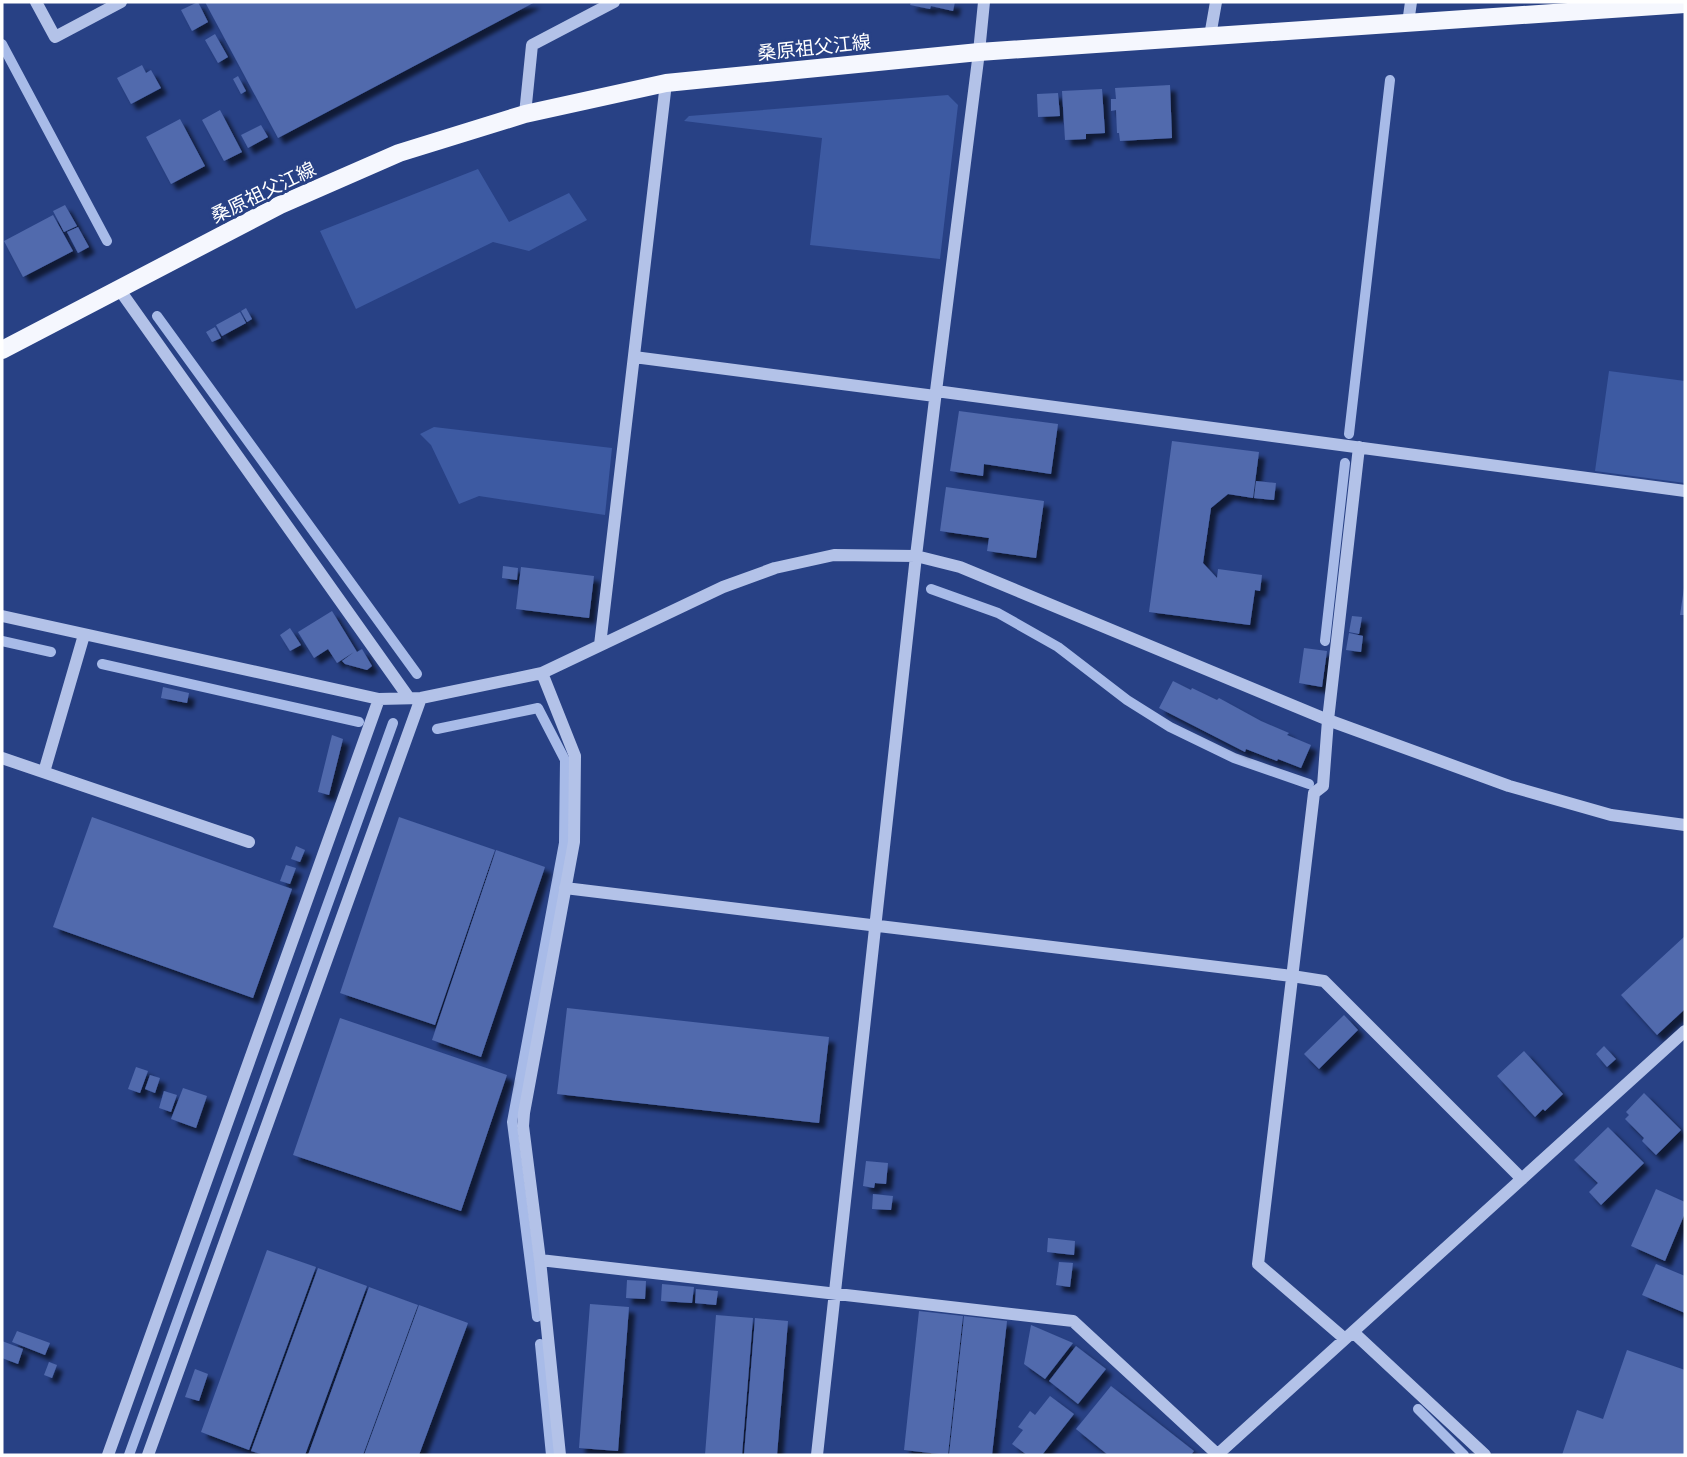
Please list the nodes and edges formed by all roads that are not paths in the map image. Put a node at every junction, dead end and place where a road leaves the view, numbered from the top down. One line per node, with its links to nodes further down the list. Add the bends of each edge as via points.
1 (36, 2): 2 (street, via 55,37)
2 (121, 2)
3 (614, 2): 12 (street, via 532,45)
4 (984, 2): 10 (street)
5 (1216, 2): 9 (street)
6 (1411, 2): 8 (street)
7 (1685, 4): 8 (main road, 桑原祖父江線)
8 (1408, 23): 9 (main road, 桑原祖父江線)
9 (1210, 36): 10 (main road, 桑原祖父江線)
10 (979, 52): 11 (main road, 桑原祖父江線); 16 (street)
11 (666, 83): 12 (main road, 桑原祖父江線); 15 (street)
12 (525, 114): 13 (main road, 桑原祖父江線, via 400,153 315,189)
13 (119, 289): 14 (main road, 桑原祖父江線); 24 (street)
14 (2, 350)
15 (634, 357): 16 (street); 22 (street)
16 (936, 393): 17 (street); 19 (street)
17 (1359, 447): 18 (street); 26 (street)
18 (1685, 492)
19 (916, 556): 22 (street, via 834,555 775,568 723,587); 26 (street, via 960,567); 32 (street)
20 (2, 616): 21 (street)
21 (84, 635): 25 (street); 28 (street)
22 (600, 645): 23 (street)
23 (542, 673): 24 (street); 31 (street, via 575,756 574,842)
24 (415, 698): 25 (street); 40 (street)
25 (379, 699): 39 (street)
26 (1328, 720): 29 (street, via 1508,786 1611,815); 33 (street, via 1323,786 1314,793)
27 (2, 758): 28 (street)
28 (44, 772): 30 (street)
29 (1685, 825)
30 (248, 842)
31 (565, 888): 32 (street); 36 (street, via 523,1126)
32 (876, 925): 33 (street); 37 (street)
33 (1292, 976): 35 (street, via 1324,981); 38 (street, via 1258,1264)
34 (1685, 1031): 35 (street)
35 (1522, 1179): 38 (street)
36 (540, 1260): 37 (street); 41 (street)
37 (835, 1293): 42 (street); 43 (street, via 1073,1321)
38 (1349, 1336): 43 (street); 44 (street)
39 (108, 1455)
40 (148, 1455)
41 (560, 1455)
42 (817, 1455)
43 (1218, 1455)
44 (1485, 1455)

